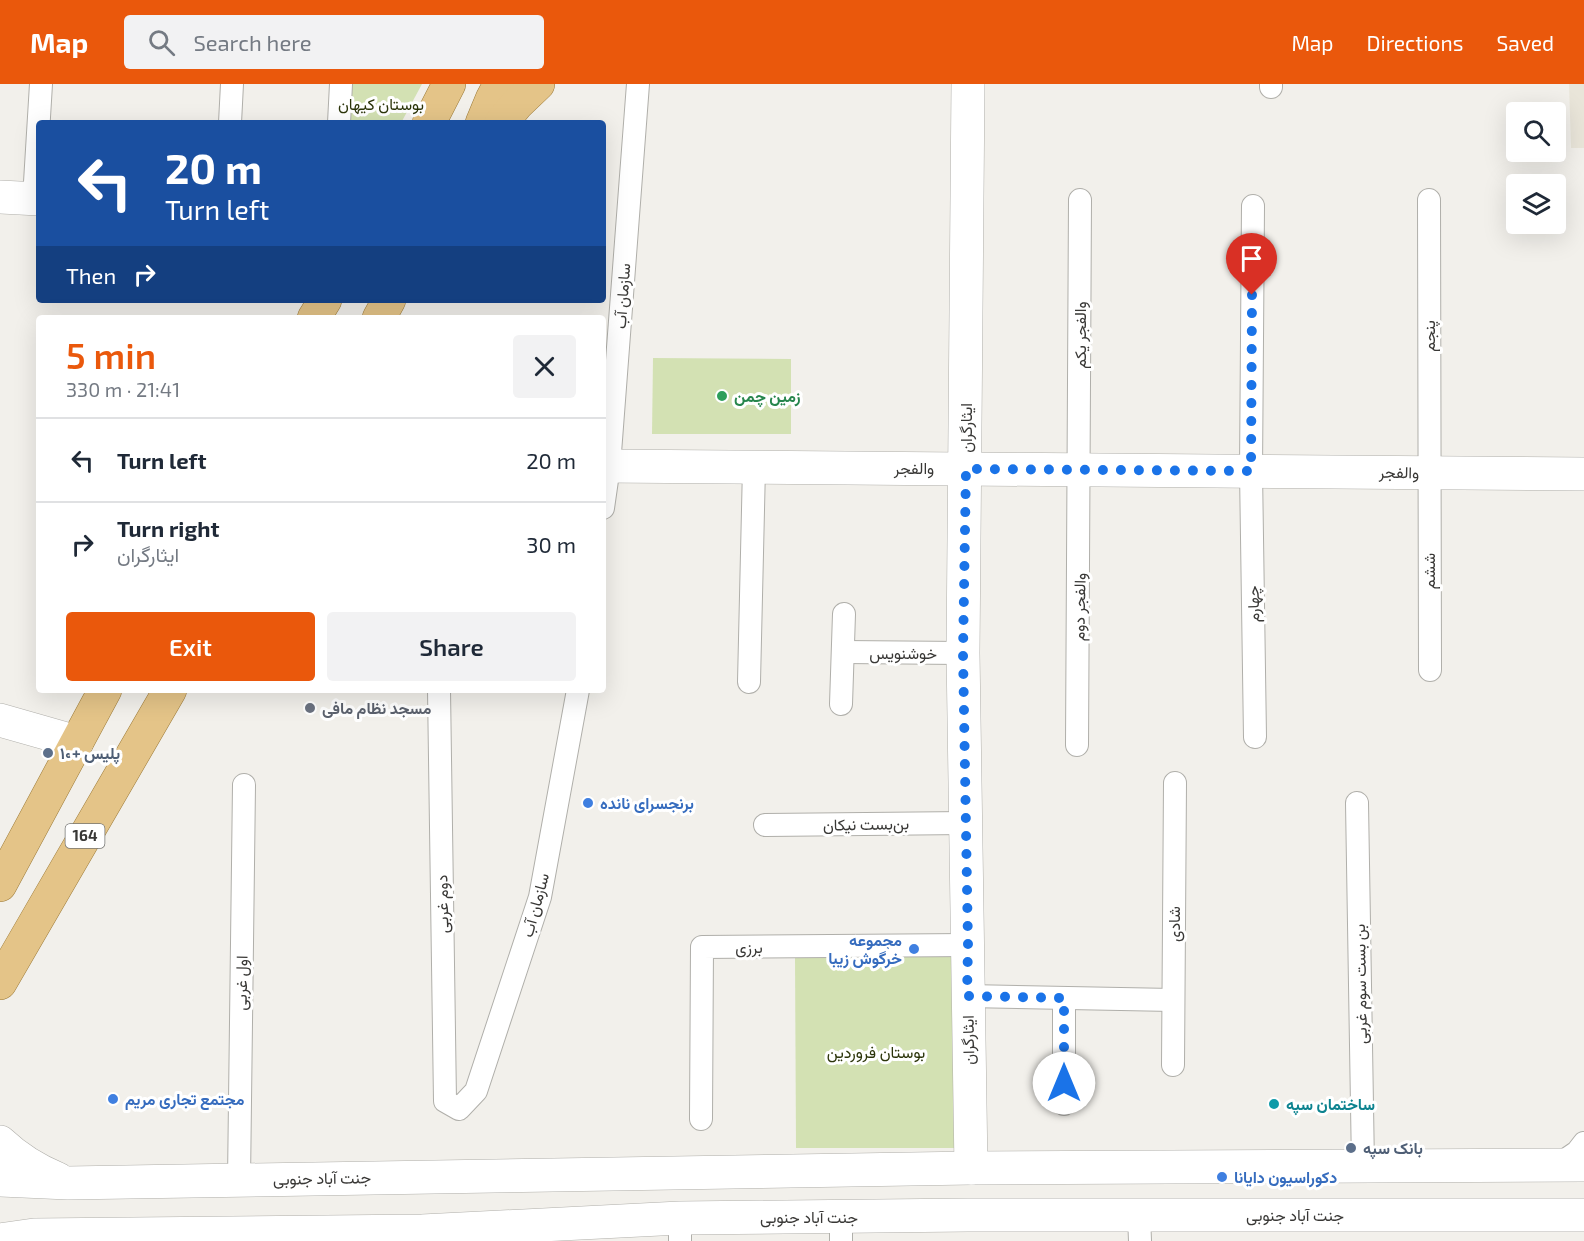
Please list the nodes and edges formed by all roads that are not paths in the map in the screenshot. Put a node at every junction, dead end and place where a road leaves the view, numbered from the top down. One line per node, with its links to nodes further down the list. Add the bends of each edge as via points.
1 (41, 84): 9 (street)
2 (232, 84): 10 (street)
3 (341, 84): 11 (street)
4 (449, 84): 12 (main road)
5 (500, 84): 13 (main road)
6 (538, 84): 14 (main road)
7 (638, 84): 20 (street, سازمان آب)
8 (968, 84): 22 (main road, ایثارگران)
9 (39, 120)
10 (230, 120)
11 (339, 120)
12 (431, 120)
13 (483, 120)
14 (504, 120)
15 (0, 197): 16 (main road)
16 (36, 199)
17 (1080, 200): 23 (street, والفجر یکم)
18 (1429, 200): 25 (street, پنجم)
19 (1253, 206): 24 (street, چهارم)
20 (606, 466): 21 (main road, والفجر)
21 (754, 467): 22 (main road, والفجر); 31 (street)
22 (966, 469): 23 (main road, والفجر); 29 (main road, ایثارگران)
23 (1080, 470): 24 (main road, والفجر); 40 (street, والفجر دوم)
24 (1251, 471): 25 (main road, والفجر); 38 (street, چهارم)
25 (1429, 473): 26 (main road, والفجر); 30 (street, ششم)
26 (1584, 474)
27 (844, 614): 28 (street)
28 (843, 652): 29 (street, خوشنویس); 36 (street)
29 (963, 653): 44 (main road, ایثارگران)
30 (1430, 670)
31 (749, 682)
32 (103, 693): 39 (main road)
33 (168, 693): 48 (main road, 164)
34 (439, 693): 56 (street, دوم غربی, via 445,1101)
35 (577, 693): 56 (street, سازمان آب, via 540,897 476,1091)
36 (841, 704)
37 (0, 720): 39 (main road)
38 (1255, 737)
39 (76, 742): 46 (main road)
40 (1077, 745)
41 (1175, 783): 53 (street, شادی)
42 (244, 785): 64 (street, اول غربی)
43 (1358, 802): 61 (street, بن بست سوم غربی)
44 (966, 823): 45 (street, بن‌بست نیکان); 47 (main road, ایثارگران)
45 (765, 825)
46 (0, 885)
47 (968, 945): 51 (main road, ایثارگران); 57 (street, برزی, via 702,947)
48 (21, 948): 49 (main road, 164); 50 (main road)
49 (0, 983)
50 (0, 990)
51 (967, 996): 52 (street); 62 (main road, ایثارگران)
52 (1064, 998): 53 (street); 55 (street)
53 (1173, 1000): 54 (street, شادی)
54 (1173, 1065)
55 (1064, 1104)
56 (459, 1109)
57 (701, 1119)
58 (0, 1142): 65 (main road, via 41,1172)
59 (1584, 1143): 60 (street)
60 (1571, 1165): 61 (main road, جنت آباد جنوبی)
61 (1363, 1166): 62 (main road, جنت آباد جنوبی)
62 (971, 1168): 64 (main road, جنت آباد جنوبی)
63 (0, 1180): 65 (main road, جنت آباد جنوبی)
64 (239, 1180): 65 (main road, جنت آباد جنوبی)
65 (68, 1183)
66 (1584, 1215): 68 (main road, جنت آباد جنوبی)
67 (968, 1228): 68 (main road, جنت آباد جنوبی); 71 (main road, جنت آباد جنوبی)
68 (1139, 1228)
69 (0, 1229): 72 (main road)
70 (680, 1229): 71 (main road, جنت آباد جنوبی); 73 (main road, جنت آباد جنوبی)
71 (841, 1229)
72 (34, 1235): 73 (main road, جنت آباد جنوبی); 74 (main road)
73 (436, 1235)
74 (0, 1240)

